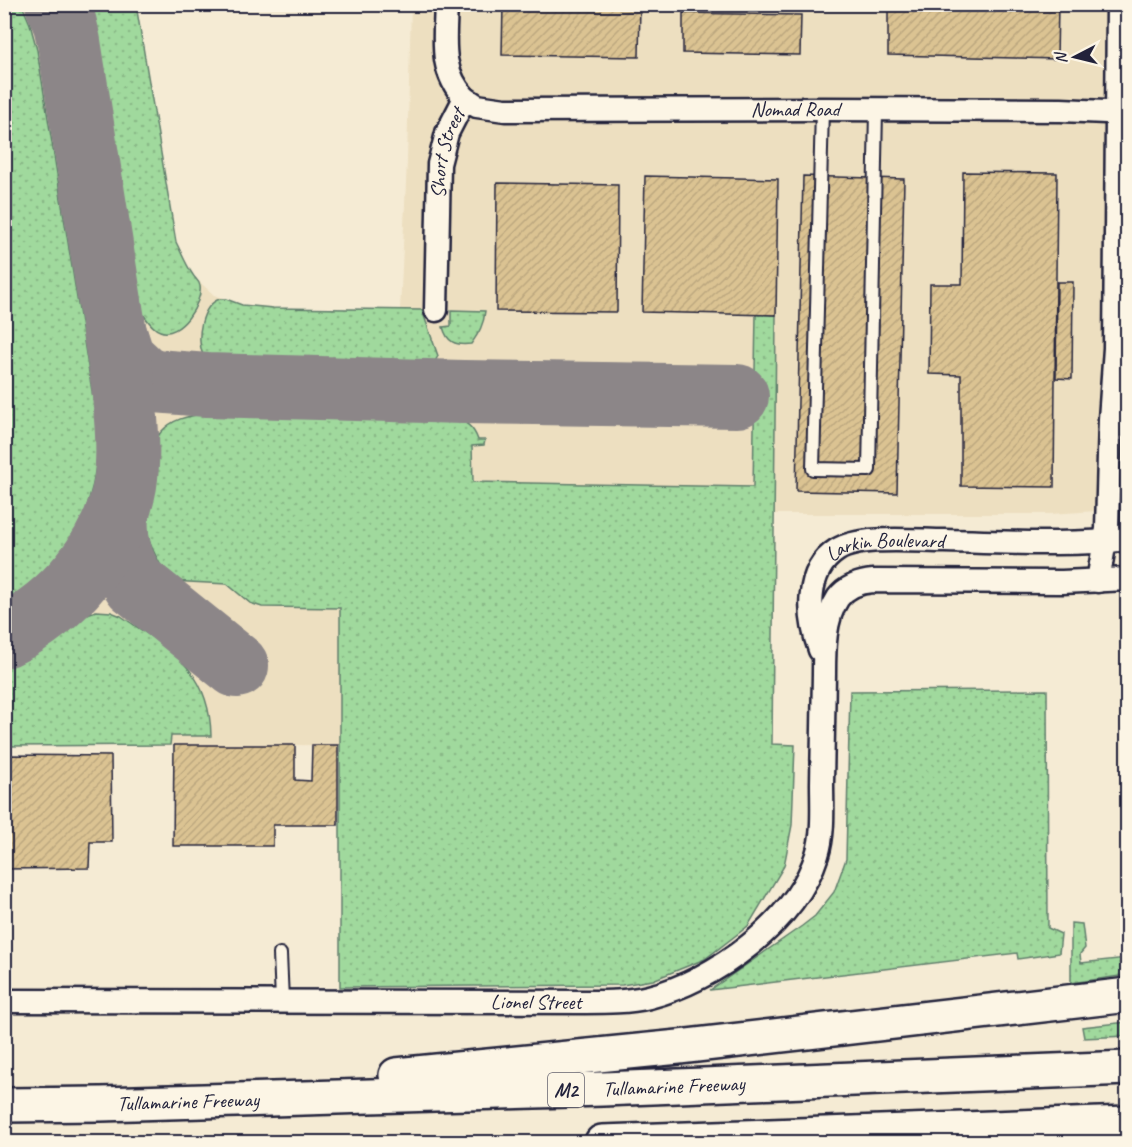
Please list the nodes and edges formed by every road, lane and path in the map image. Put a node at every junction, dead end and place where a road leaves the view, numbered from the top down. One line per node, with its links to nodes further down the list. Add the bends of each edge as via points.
1 (446, 4): 3 (street, Short Street, via 447,70)
2 (1118, 4): 6 (street)
3 (465, 98): 4 (street, Nomad Road, via 477,106 505,110); 7 (street, Short Street, via 447,133 439,164)
4 (822, 109): 5 (street, Nomad Road); 5 (lane, via 813,468 869,470)
5 (876, 110): 6 (street, Nomad Road)
6 (1123, 112): 8 (street, via 1110,419)
7 (436, 310)
8 (1117, 540): 10 (street); 11 (street, Larkin Boulevard, via 865,542 845,546 819,568 813,586 813,620)
9 (1128, 579): 10 (street, Larkin Boulevard)
10 (1098, 581): 11 (street, Larkin Boulevard, via 860,583 846,590 834,606)
11 (824, 663): 14 (street, Lionel Street, via 818,854 806,880 781,915 720,966 683,986 630,1000)
12 (280, 954): 14 (lane)
13 (1128, 995): 17 (highway, via 679,1047)
14 (282, 1000): 15 (street, Lionel Street)
15 (4, 1001)
16 (1128, 1068): 17 (highway, Tullamarine Freeway / M2)
17 (101, 1104): 18 (highway, Tullamarine Freeway / M2)
18 (4, 1105)
19 (1128, 1123): 20 (highway)
20 (602, 1143)

